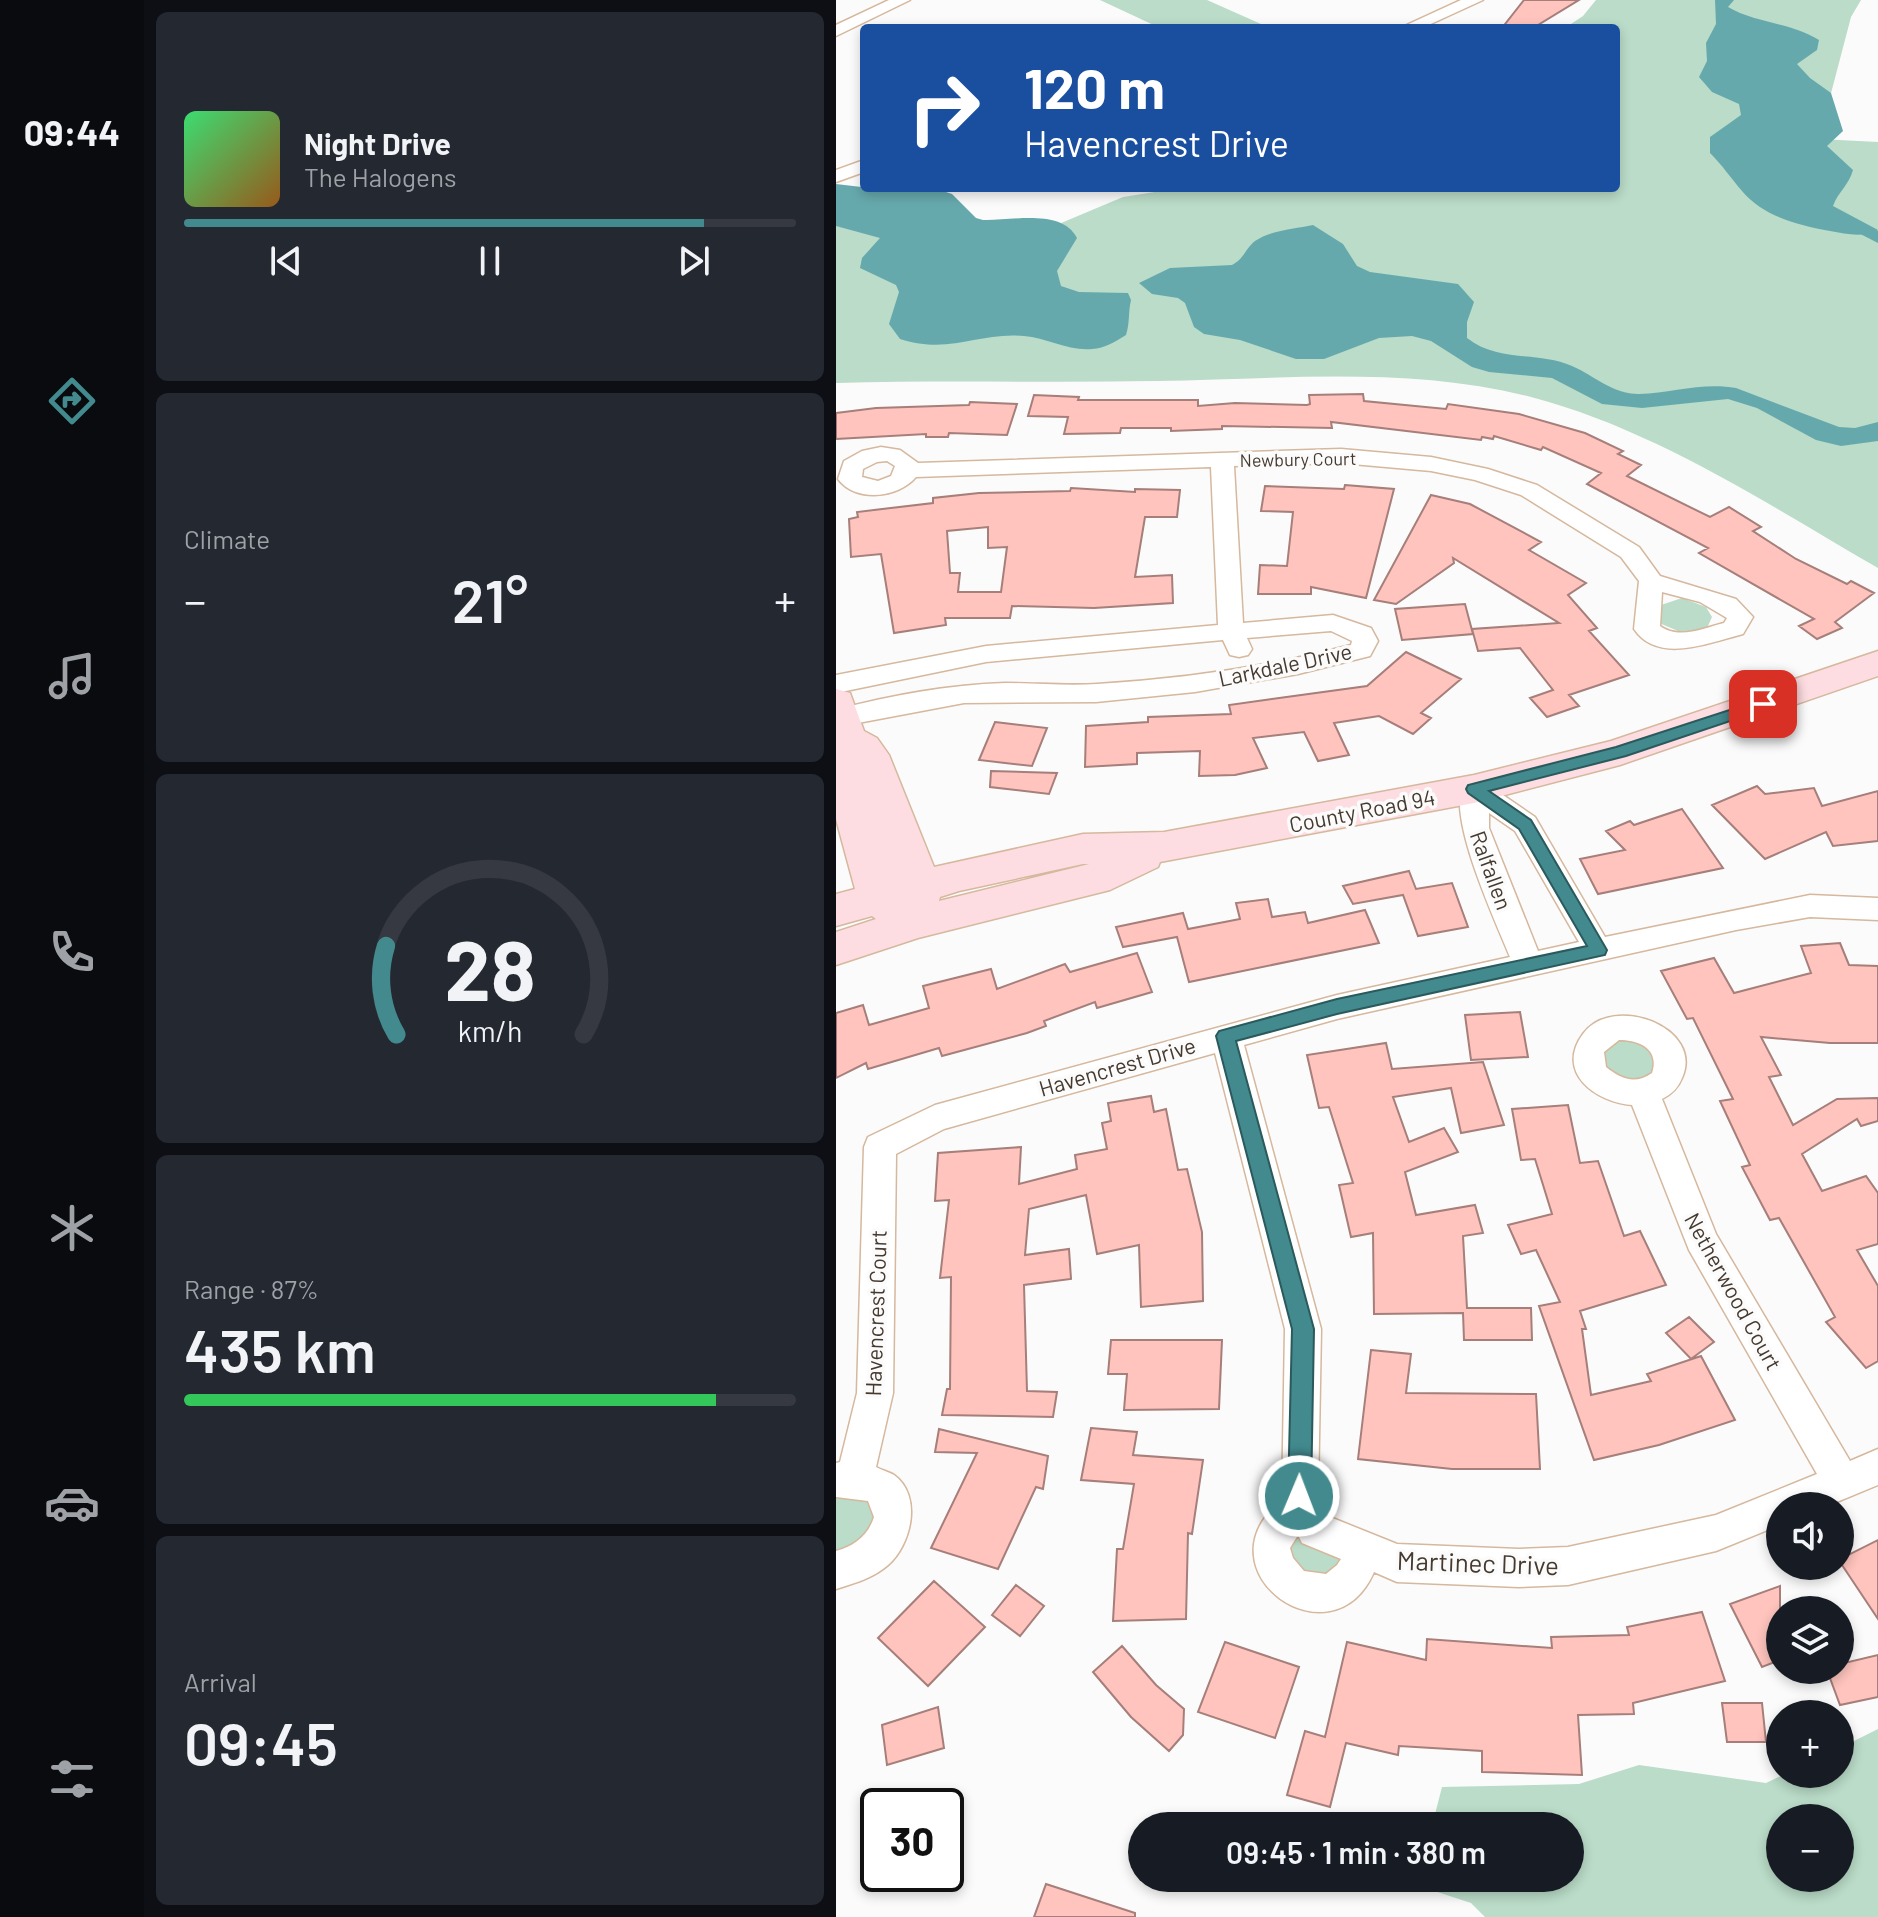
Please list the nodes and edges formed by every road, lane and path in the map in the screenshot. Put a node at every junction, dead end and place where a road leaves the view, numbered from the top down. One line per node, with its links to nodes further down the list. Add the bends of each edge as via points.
1 (902, 0): 4 (street)
2 (1475, 0): 5 (street)
3 (860, 24): 6 (street)
4 (860, 24)
5 (1418, 24)
6 (841, 35)
7 (860, 153): 8 (street)
8 (836, 162)
9 (860, 167): 10 (street)
10 (836, 176)
11 (1222, 461): 12 (street, Newbury Court); 13 (street, Newbury Court, via 1341,456 1480,474 1529,490 1630,552); 14 (street)
12 (908, 470)
13 (1651, 581)
14 (1231, 631): 15 (street, Larkdale Drive); 17 (street); 17 (street, Larkdale Drive, via 1333,623 1362,634 1365,641 1361,650 1337,657)
15 (986, 654): 18 (street); 19 (street, Larkdale Drive)
16 (1878, 663): 20 (street, County Road 94, via 1620,752)
17 (1250, 674): 18 (street, Larkdale Drive, via 1096,693)
18 (1005, 692): 19 (street, Larkdale Drive)
19 (840, 710): 21 (street, via 840,761)
20 (1474, 789): 21 (street, County Road 94, via 1164,847 1095,879); 25 (street, Ralfallen, via 1525,824); 26 (street, Ralfallen, via 1475,828)
21 (904, 903): 23 (street, County Road 94); 24 (street, County Road 94)
22 (1878, 909): 25 (street, Havencrest Drive, via 1810,906)
23 (836, 910)
24 (836, 949)
25 (1598, 950): 26 (street, Havencrest Drive)
26 (1528, 965): 27 (street, Havencrest Drive)
27 (1226, 1036): 29 (street, Havencrest Drive, via 935,1118); 35 (street, via 1303,1329 1299,1496)
28 (1643, 1092): 32 (street, Netherwood Court, via 1701,1240)
29 (880, 1147): 31 (street, Havencrest Court, via 875,1393)
30 (1878, 1467): 32 (street, Martinec Drive)
31 (845, 1479): 37 (street, Havencrest Court, via 870,1480 883,1488 891,1501 892,1524 882,1548 868,1560)
32 (1842, 1482): 33 (street, Martinec Drive)
33 (1817, 1492)
34 (1766, 1512): 36 (street, Martinec Drive, via 1716,1533 1568,1566 1397,1563)
35 (1310, 1518): 36 (street, Martinec Drive); 36 (street, via 1282,1521 1270,1546 1272,1564 1296,1591 1314,1595 1349,1583)
36 (1364, 1550)
37 (836, 1570)

